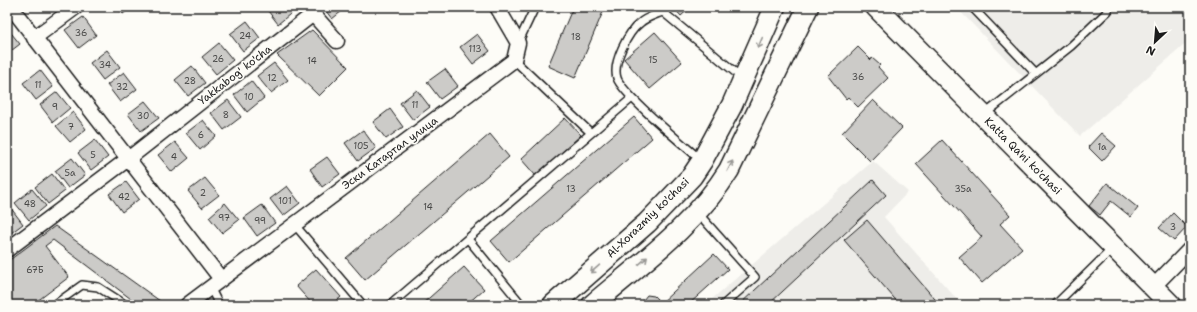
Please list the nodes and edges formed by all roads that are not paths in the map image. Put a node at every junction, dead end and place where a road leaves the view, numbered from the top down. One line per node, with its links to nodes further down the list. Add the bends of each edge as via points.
1 (11, 7): 11 (street)
2 (76, 7): 11 (street)
3 (497, 7): 13 (street)
4 (535, 7): 13 (lane)
5 (775, 7): 16 (main road, Al-Xorazmiy ko'chasi, one-way to 16)
6 (808, 7): 22 (main road, one-way to 6, via 729,170)
7 (876, 7): 18 (main road, Katta Qa'ni ko'chasi)
8 (972, 7): 15 (lane)
9 (1109, 7): 15 (lane, via 1108,11 1071,46)
10 (659, 10): 16 (lane); 17 (lane, via 640,22 624,43 617,63 617,78)
11 (34, 38): 20 (street)
12 (337, 41): 20 (street, Yakkabog' ko'cha, via 313,14)
13 (518, 43): 14 (street)
14 (514, 60): 19 (lane); 23 (street, Эски Катартал улица)
15 (1036, 74): 18 (lane)
16 (744, 80): 21 (main road, Al-Xorazmiy ko'chasi)
17 (632, 98): 19 (lane); 21 (lane)
18 (983, 116): 25 (main road, Katta Qa'ni ko'chasi)
19 (591, 133): 24 (lane)
20 (128, 159): 27 (street); 28 (street)
21 (702, 161): 37 (main road, Al-Xorazmiy ko'chasi, one-way to 37, via 684,185 647,223)
22 (697, 212): 38 (main road, one-way to 22); 39 (lane, via 755,277)
23 (294, 224): 28 (street, Эски Катартал улица); 34 (lane)
24 (468, 239): 35 (lane); 36 (lane)
25 (1114, 247): 29 (main road, Katta Qa'ni ko'chasi); 40 (lane)
26 (1190, 249): 29 (street)
27 (7, 250)
28 (215, 283): 32 (street, Эски Катартал улица); 33 (lane)
29 (1153, 287): 41 (main road, Katta Qa'ni ko'chasi)
30 (54, 305): 31 (lane, via 82,285 98,287)
31 (126, 305)
32 (187, 305)
33 (219, 305)
34 (363, 305)
35 (390, 305)
36 (522, 305)
37 (552, 305)
38 (592, 305)
39 (723, 305)
40 (1055, 305)
41 (1171, 305)

